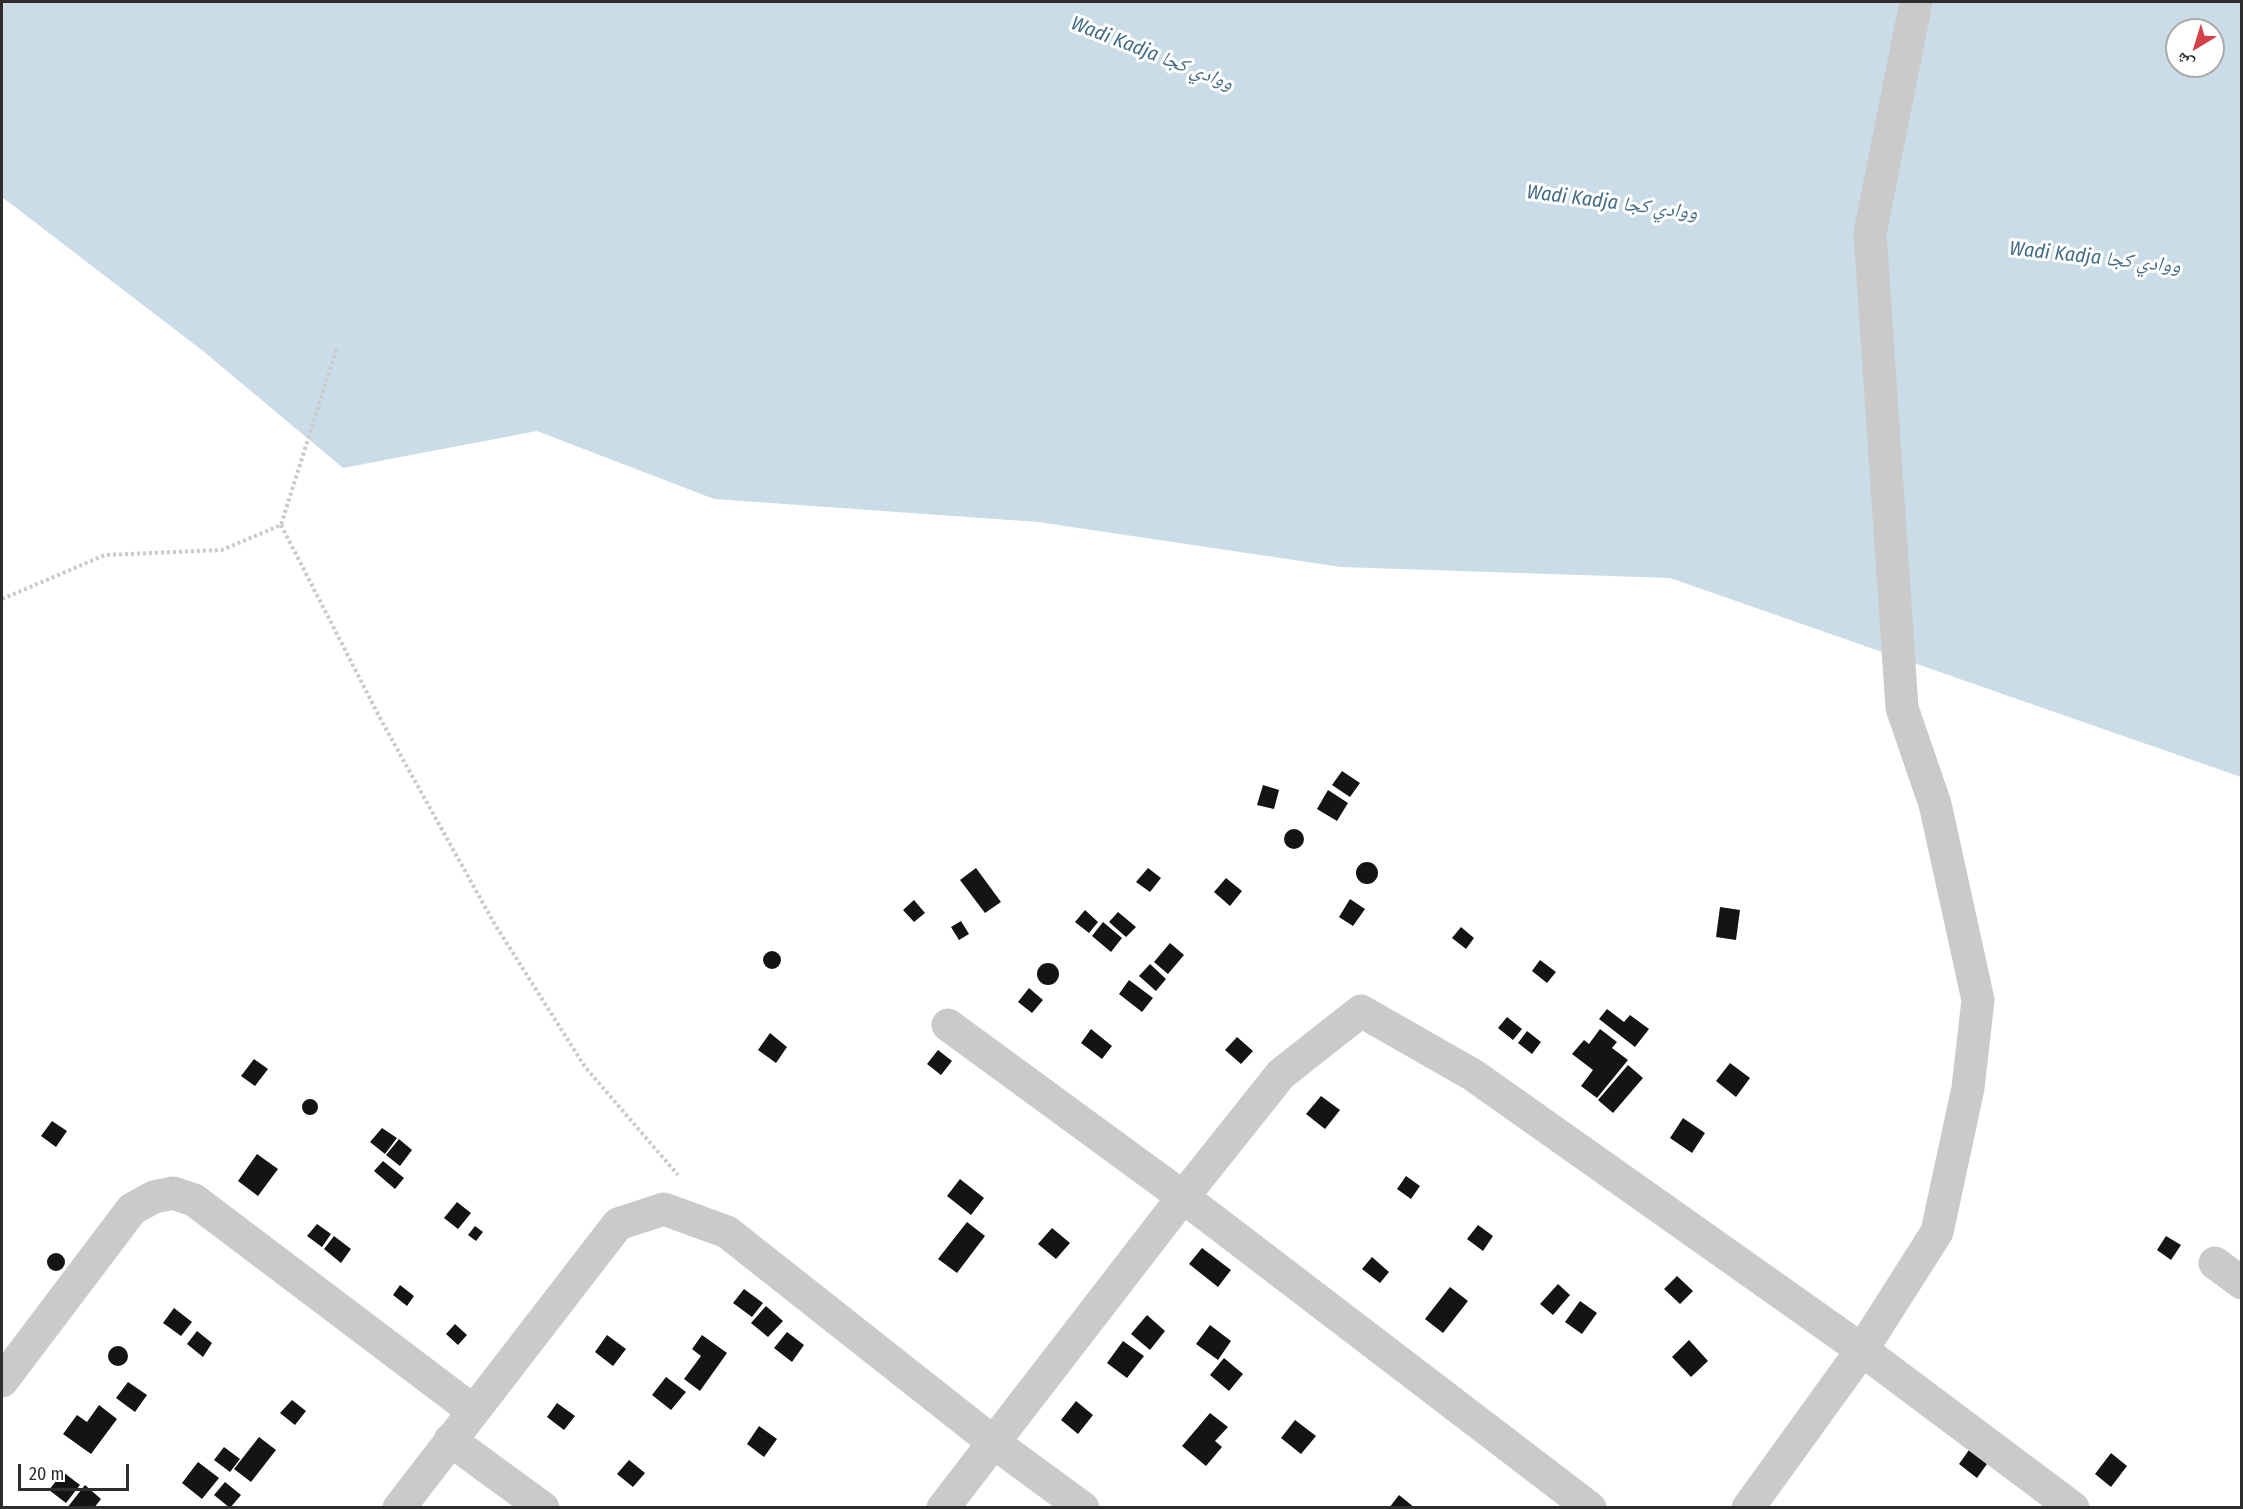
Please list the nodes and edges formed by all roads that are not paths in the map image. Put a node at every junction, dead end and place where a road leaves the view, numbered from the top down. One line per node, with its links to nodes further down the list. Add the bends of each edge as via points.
1 (1917, 2): 6 (street, via 1870,233 1902,708 1935,804 1978,1000 1968,1088 1936,1232)
2 (948, 1025): 3 (street)
3 (1182, 1197): 6 (street, via 1281,1074 1361,1011 1473,1075); 10 (street); 15 (street)
4 (2215, 1263): 5 (street)
5 (2241, 1283)
6 (1862, 1350): 16 (street); 17 (street)
7 (2, 1381): 8 (street, via 132,1209 154,1197 173,1193 194,1200)
8 (472, 1410): 9 (street); 10 (street, via 618,1224 664,1209 727,1232)
9 (450, 1440): 11 (street); 12 (street)
10 (993, 1442): 13 (street); 14 (street)
11 (399, 1508)
12 (543, 1508)
13 (943, 1508)
14 (1083, 1508)
15 (1590, 1508)
16 (1748, 1508)
17 (2073, 1508)

